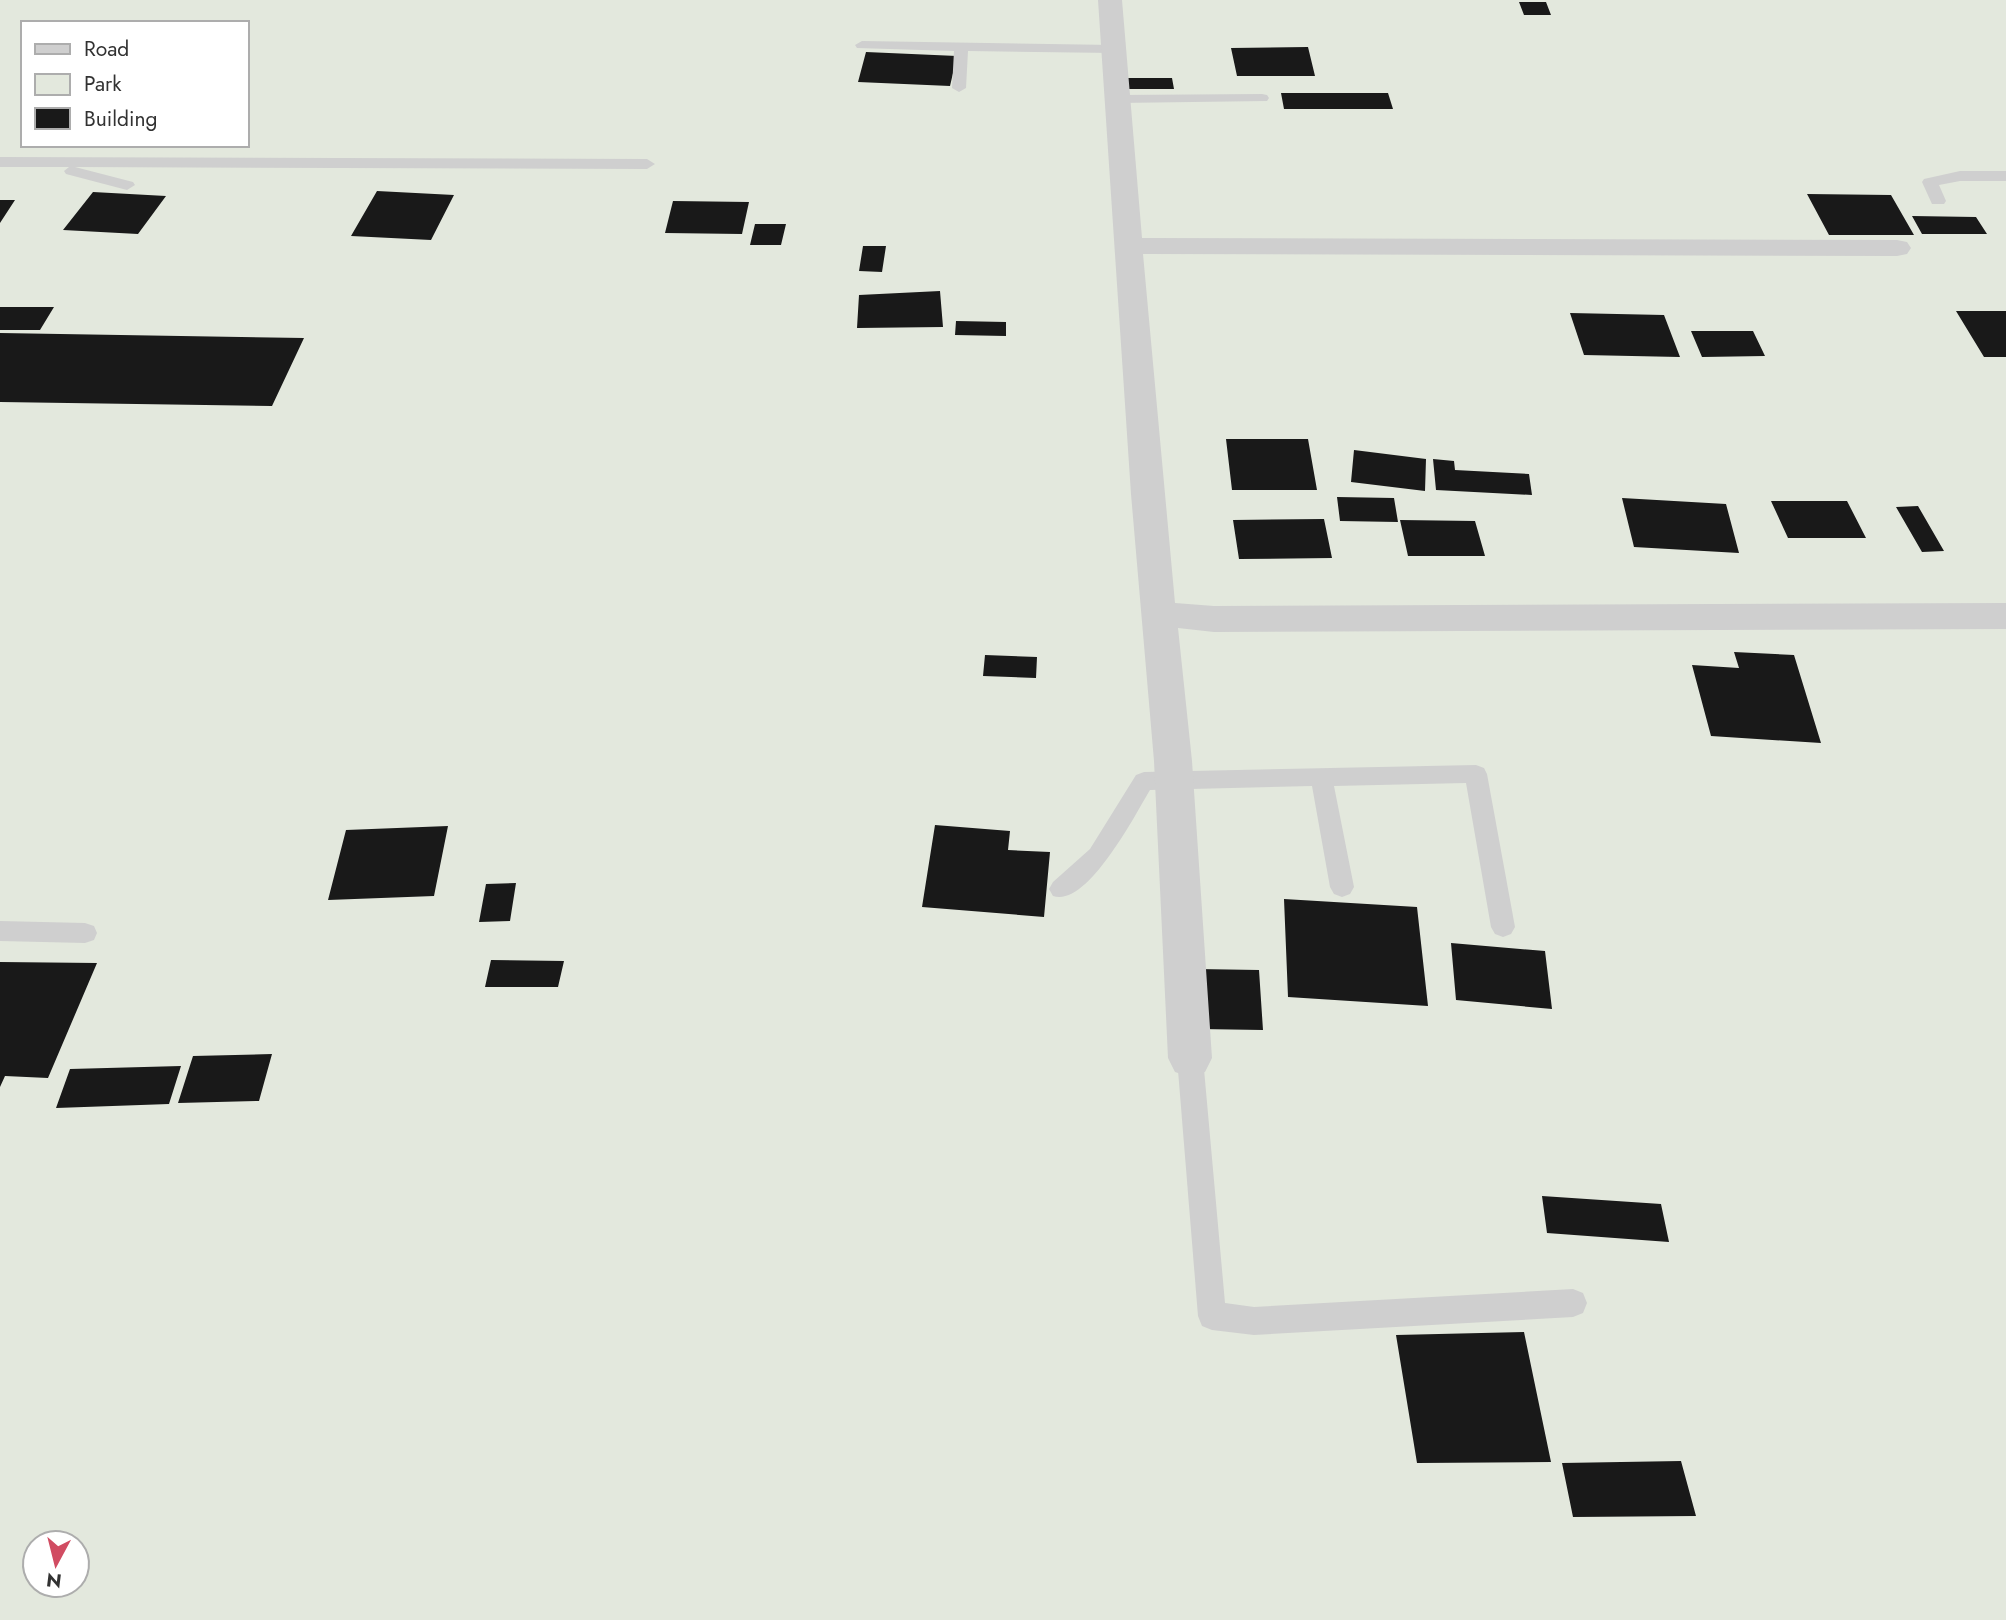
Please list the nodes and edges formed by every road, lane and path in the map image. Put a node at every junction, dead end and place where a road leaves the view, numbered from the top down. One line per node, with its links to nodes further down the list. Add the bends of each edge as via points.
1 (1111, 0): 4 (street)
2 (862, 46): 3 (lane)
3 (961, 47): 4 (lane); 5 (lane)
4 (1114, 50): 7 (street)
5 (959, 88)
6 (1262, 98): 7 (lane)
7 (1118, 99): 14 (street)
8 (35, 163): 9 (lane); 10 (lane); 12 (lane)
9 (648, 164)
10 (3, 167)
11 (2006, 176): 13 (lane, via 1960,176 1930,182)
12 (127, 185)
13 (1938, 201)
14 (1131, 246): 15 (street); 16 (street)
15 (1897, 248)
16 (1159, 614): 17 (street, via 1214,619); 19 (street)
17 (2006, 616)
18 (1321, 777): 19 (lane); 20 (lane); 22 (lane, via 1476,774)
19 (1174, 779): 21 (lane, via 1144,781 1098,856); 25 (street)
20 (1342, 887)
21 (1060, 888)
22 (1503, 927)
23 (0, 931): 24 (lane)
24 (85, 933)
25 (1190, 1058): 26 (lane, via 1212,1316 1254,1321)
26 (1573, 1303)

